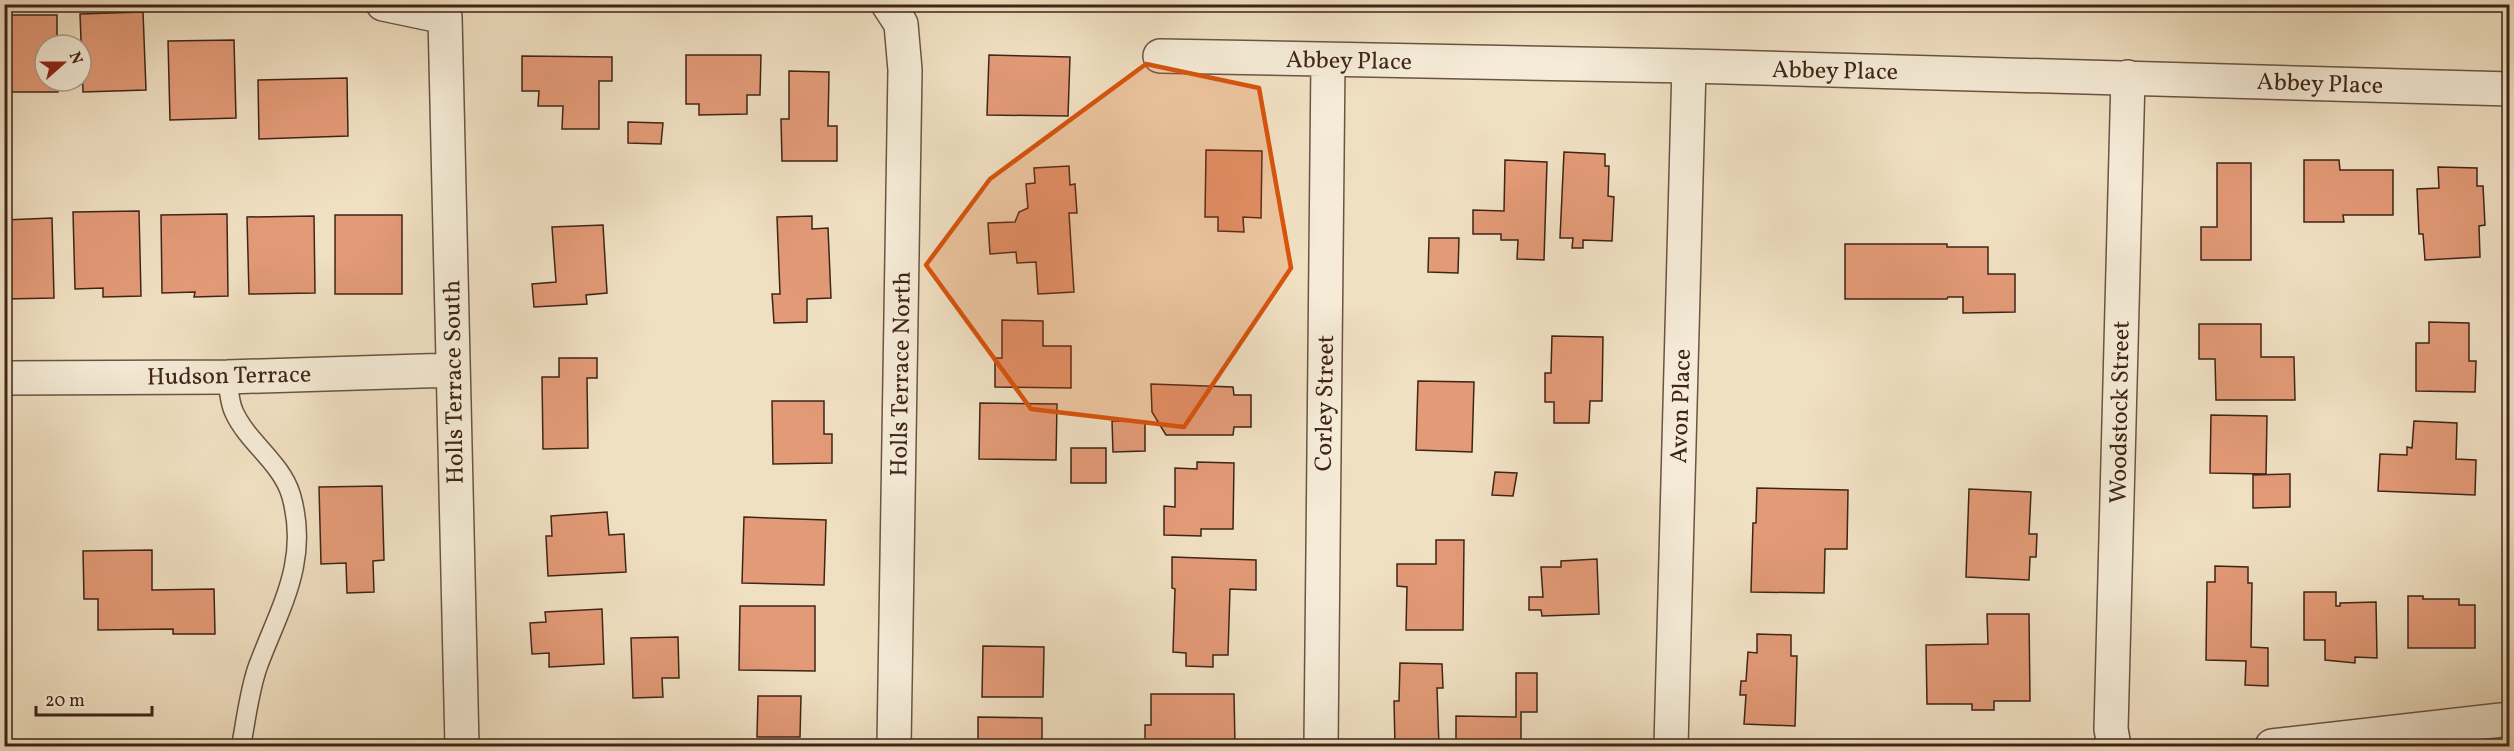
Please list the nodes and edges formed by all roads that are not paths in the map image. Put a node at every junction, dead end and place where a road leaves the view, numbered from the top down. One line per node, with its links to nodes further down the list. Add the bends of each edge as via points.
1 (383, 4): 3 (street)
2 (888, 4): 15 (street, Holls Terrace North, via 901,24 905,70)
3 (450, 11): 9 (street, Holls Terrace South)
4 (1160, 56): 5 (street, Abbey Place)
5 (1328, 60): 6 (street, Abbey Place); 16 (street, Corley Street)
6 (1689, 66): 7 (street, Abbey Place); 17 (street, Avon Place)
7 (2128, 77): 8 (street, Abbey Place); 18 (street, Woodstock Street, via 2111,729)
8 (2510, 89)
9 (453, 370): 10 (street, Hudson Terrace); 14 (street, Holls Terrace South)
10 (227, 376): 11 (street, Hudson Terrace); 13 (lane, via 232,410 291,494 297,561 284,606 257,668)
11 (4, 378)
12 (2510, 719): 19 (street)
13 (241, 747)
14 (462, 747)
15 (894, 747)
16 (1321, 747)
17 (1671, 747)
18 (2114, 747)
19 (2272, 747)

